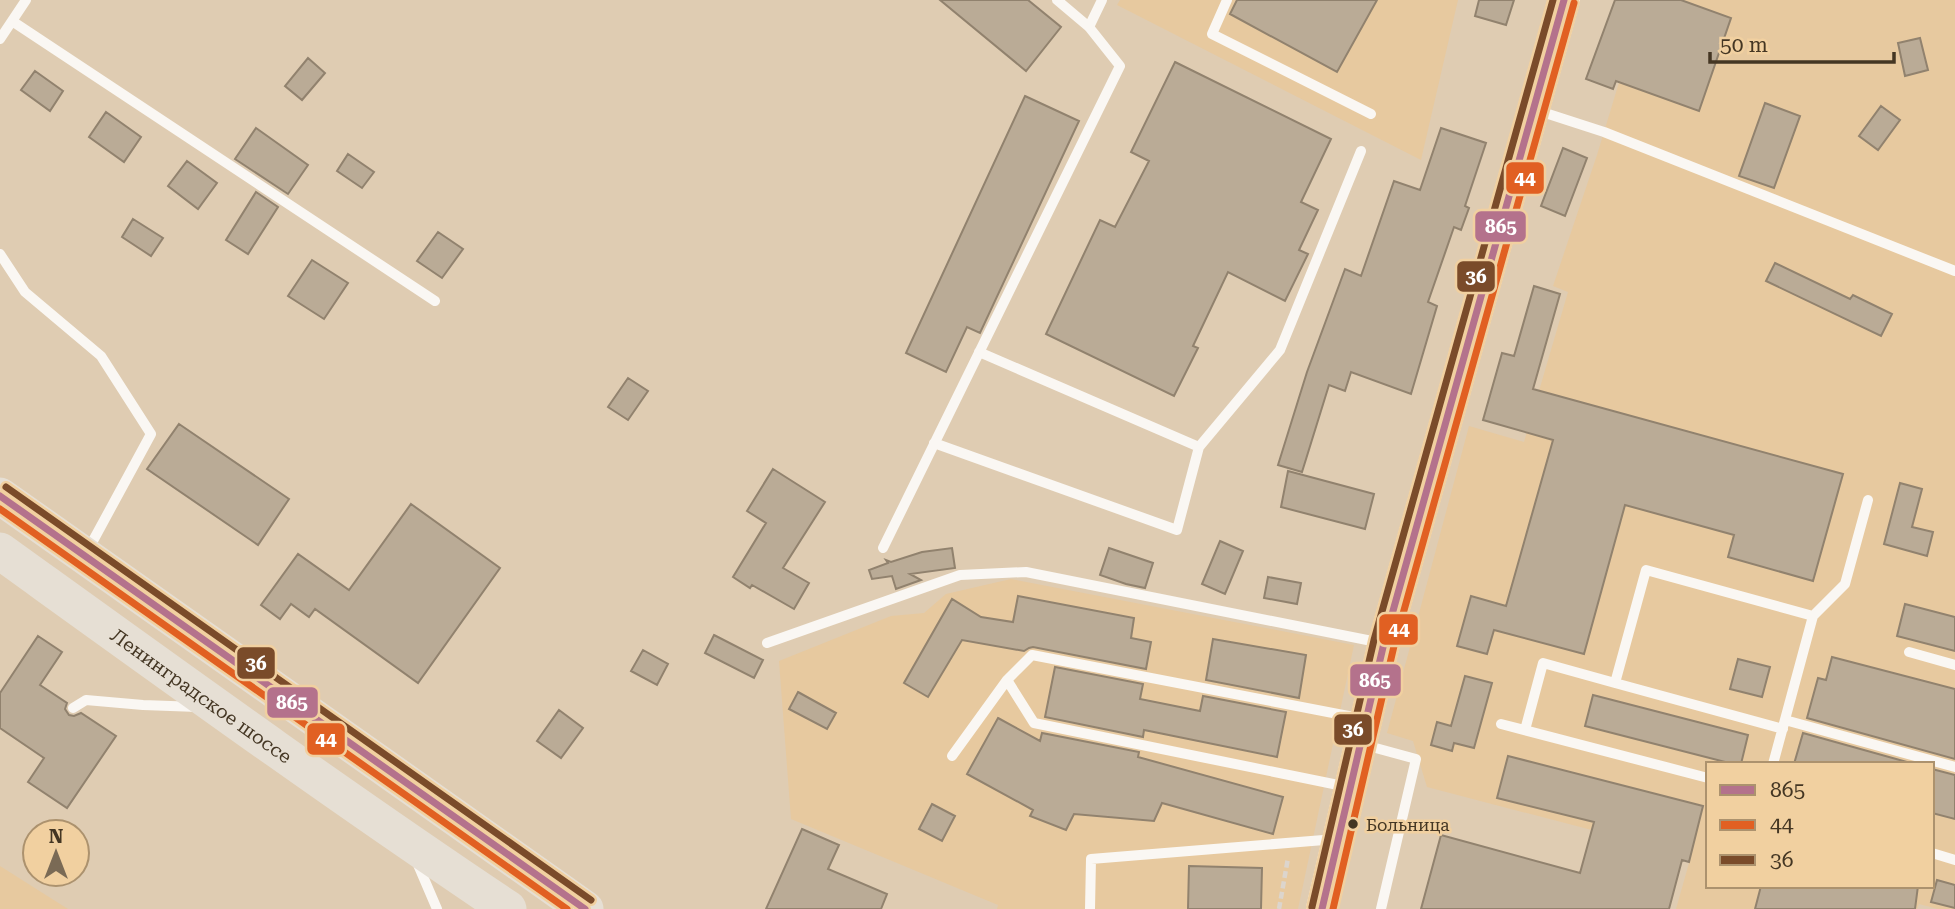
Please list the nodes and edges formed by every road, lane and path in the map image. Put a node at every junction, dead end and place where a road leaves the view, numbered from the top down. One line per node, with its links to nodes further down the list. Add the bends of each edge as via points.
1 (26, 0): 6 (lane)
2 (1057, 0): 7 (lane)
3 (1102, 0): 7 (lane)
4 (1227, 0): 10 (lane, via 1212,33)
5 (1564, 0): 9 (main road)
6 (12, 21): 8 (lane); 14 (lane)
7 (1089, 27): 15 (lane, via 1120,66)
8 (0, 39)
9 (1533, 109): 13 (lane, via 1604,132); 25 (main road)
10 (1371, 114)
11 (1361, 152): 17 (lane, via 1280,350)
12 (0, 254): 22 (lane, via 25,292 101,356 151,434)
13 (1955, 271)
14 (435, 300)
15 (979, 352): 16 (lane); 17 (lane)
16 (934, 443): 17 (lane, via 1177,530); 20 (lane)
17 (1199, 447)
18 (0, 496): 22 (highway)
19 (1868, 500): 23 (lane, via 1845,584)
20 (883, 548)
21 (0, 551): 31 (highway, Ленинградское шоссе)
22 (85, 555): 48 (highway)
23 (1813, 616): 29 (lane, via 1646,570); 33 (lane)
24 (767, 643): 25 (lane, via 960,575 1026,572)
25 (1384, 643): 35 (main road)
26 (1909, 652): 27 (lane)
27 (1955, 665)
28 (1007, 680): 35 (lane, via 1032,655); 36 (lane); 40 (lane, via 1034,723)
29 (1615, 683): 33 (lane); 34 (lane, via 1543,663)
30 (74, 708): 31 (lane, via 86,700)
31 (223, 712): 42 (highway, Ленинградское шоссе)
32 (1501, 724): 34 (lane)
33 (1784, 725): 37 (lane); 38 (lane)
34 (1525, 730): 39 (lane)
35 (1364, 732): 40 (main road); 52 (lane, via 1416,759)
36 (952, 756)
37 (1774, 762)
38 (1955, 767)
39 (1706, 777)
40 (1351, 787): 41 (main road)
41 (1338, 839): 43 (lane); 51 (main road)
42 (408, 841): 46 (lane); 47 (highway, Ленинградское шоссе)
43 (1290, 843): 49 (lane, via 1091,859); 50 (path)
44 (1934, 854): 45 (lane)
45 (1955, 860)
46 (437, 909)
47 (508, 909)
48 (585, 909)
49 (1090, 909)
50 (1279, 909)
51 (1322, 909)
52 (1381, 909)

